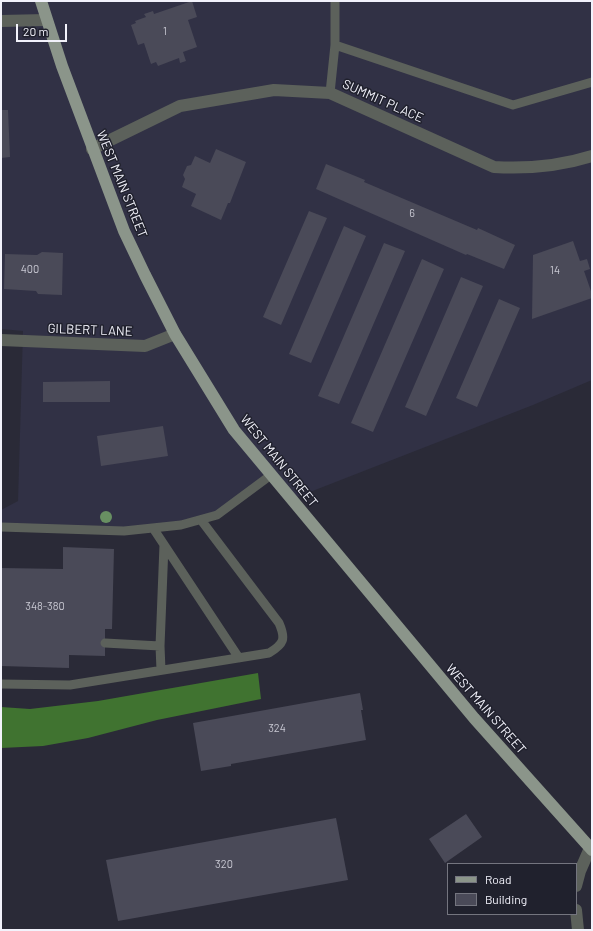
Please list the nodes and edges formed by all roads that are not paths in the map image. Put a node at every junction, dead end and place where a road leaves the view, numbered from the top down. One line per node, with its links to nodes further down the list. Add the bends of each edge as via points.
1 (41, 1): 4 (main road, WEST MAIN STREET)
2 (335, 1): 5 (lane)
3 (1, 20): 4 (street)
4 (46, 20): 8 (main road, WEST MAIN STREET)
5 (334, 45): 6 (lane, via 513,105); 7 (lane)
6 (592, 82)
7 (330, 93): 8 (street, SUMMIT PLACE, via 274,90 180,106); 9 (street, SUMMIT PLACE, via 494,167 520,169 572,162)
8 (92, 149): 10 (main road, WEST MAIN STREET, via 124,231)
9 (592, 156)
10 (175, 334): 11 (street, GILBERT LANE, via 145,346); 12 (main road, WEST MAIN STREET, via 234,430)
11 (1, 340)
12 (271, 475): 13 (lane, via 217,515); 22 (main road, WEST MAIN STREET, via 474,718)
13 (201, 520): 15 (lane); 19 (lane, via 279,623 283,632 283,641 269,654)
14 (1, 527): 15 (lane, via 124,530)
15 (153, 528): 16 (lane)
16 (164, 546): 18 (lane); 19 (lane)
17 (105, 643): 18 (lane)
18 (160, 646): 20 (lane)
19 (238, 658): 20 (lane)
20 (161, 670): 21 (lane, via 70,685)
21 (1, 684)
22 (591, 849): 23 (street)
23 (577, 882)
24 (576, 915): 25 (street)
25 (578, 930)

